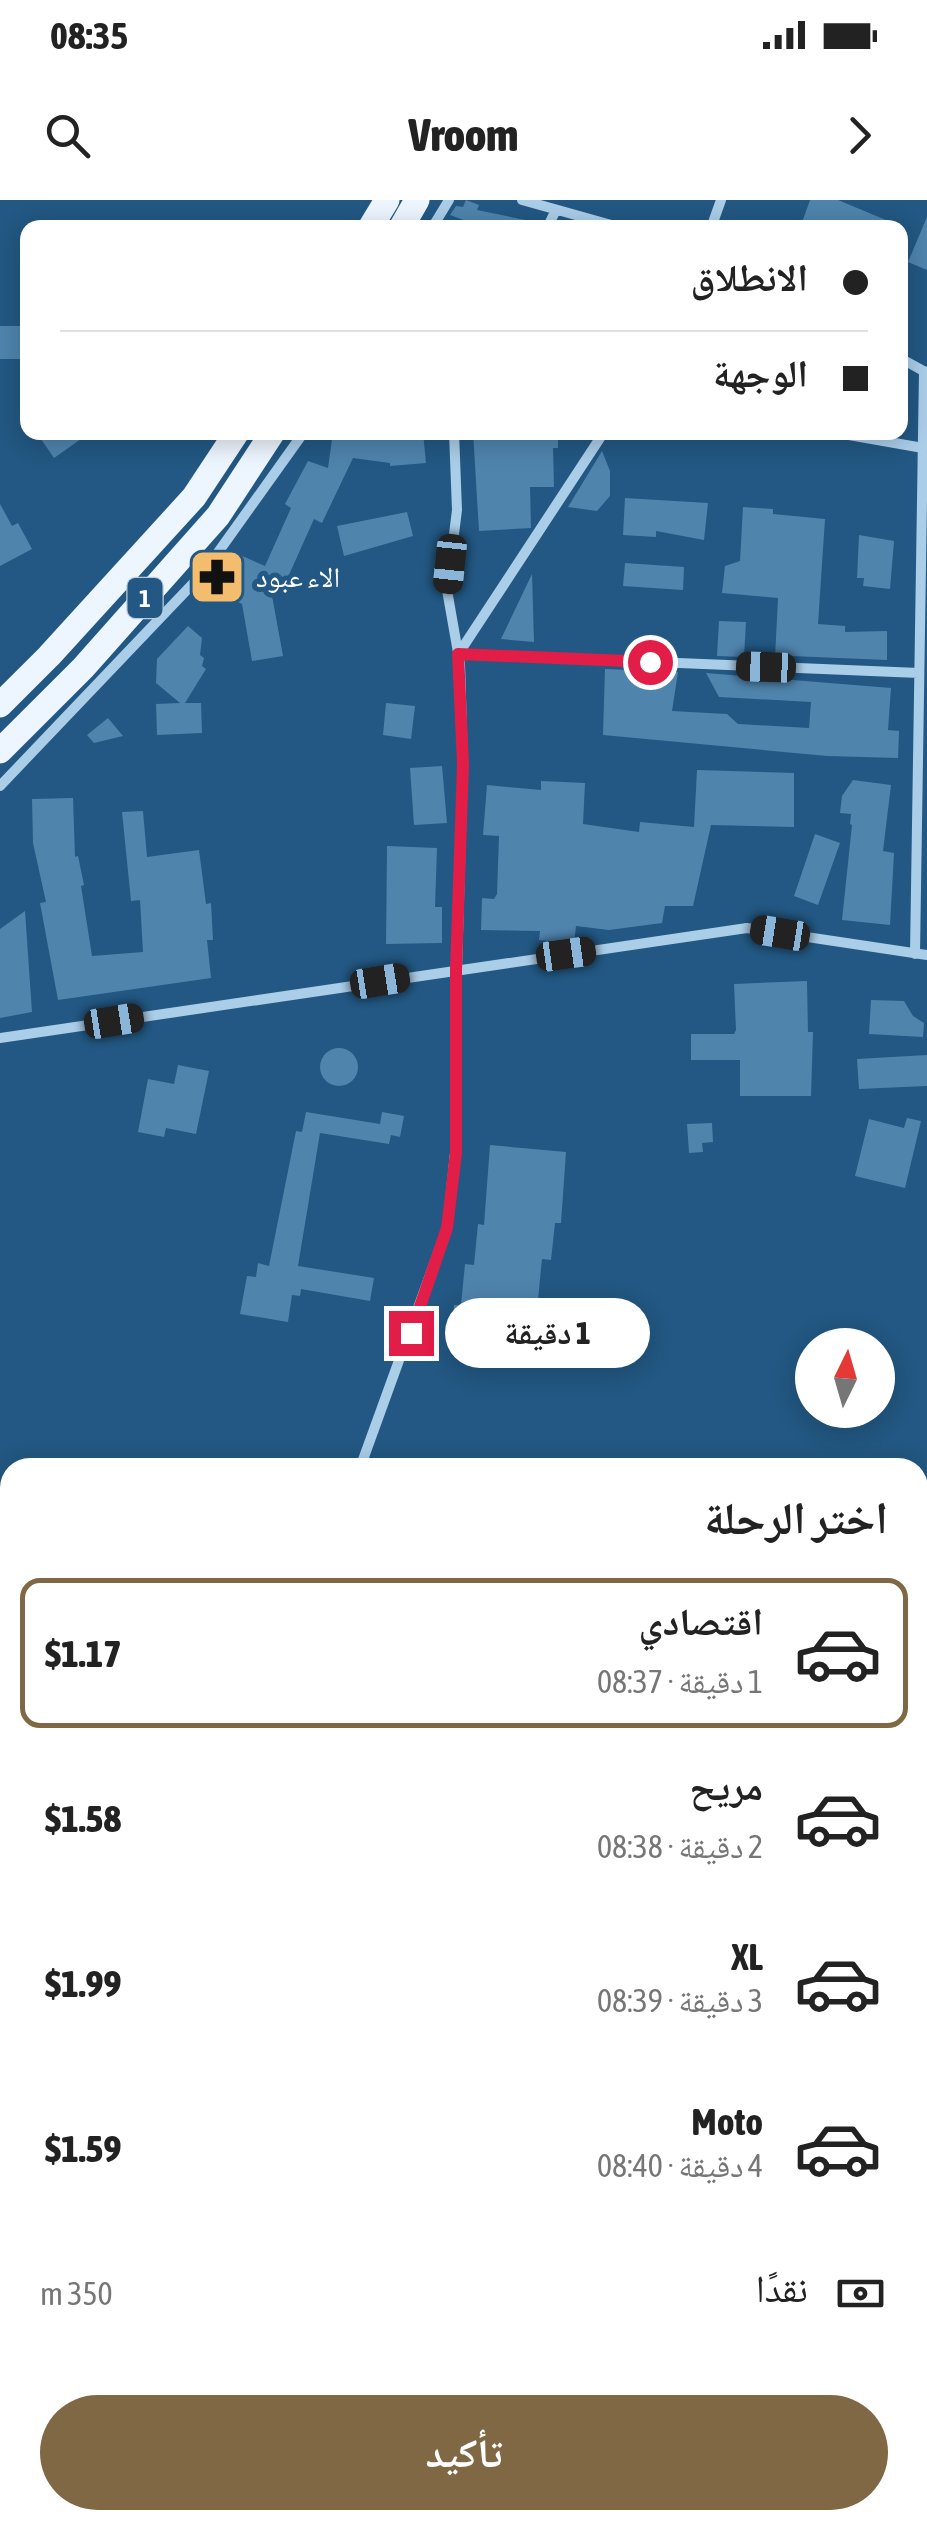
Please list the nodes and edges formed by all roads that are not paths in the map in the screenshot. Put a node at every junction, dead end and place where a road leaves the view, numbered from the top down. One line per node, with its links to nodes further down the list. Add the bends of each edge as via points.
1 (522, 200): 2 (street)
2 (556, 210): 3 (street); 4 (street)
3 (551, 220)
4 (593, 220)
5 (926, 372): 12 (street)
6 (232, 440): 15 (main road, 1, via 194,497)
7 (269, 440): 16 (main road, 1, via 218,516)
8 (298, 440): 17 (street, via 204,572)
9 (454, 440): 13 (street, via 448,590)
10 (599, 440): 13 (street)
11 (878, 440): 12 (street)
12 (923, 448): 14 (street)
13 (458, 654): 14 (street); 19 (street, via 463,764)
14 (919, 674): 18 (street)
15 (0, 704)
16 (0, 752)
17 (0, 786)
18 (921, 954): 19 (street, via 747,928)
19 (456, 970): 20 (street); 21 (street, via 456,1153 447,1228)
20 (0, 1038)
21 (364, 1458)

